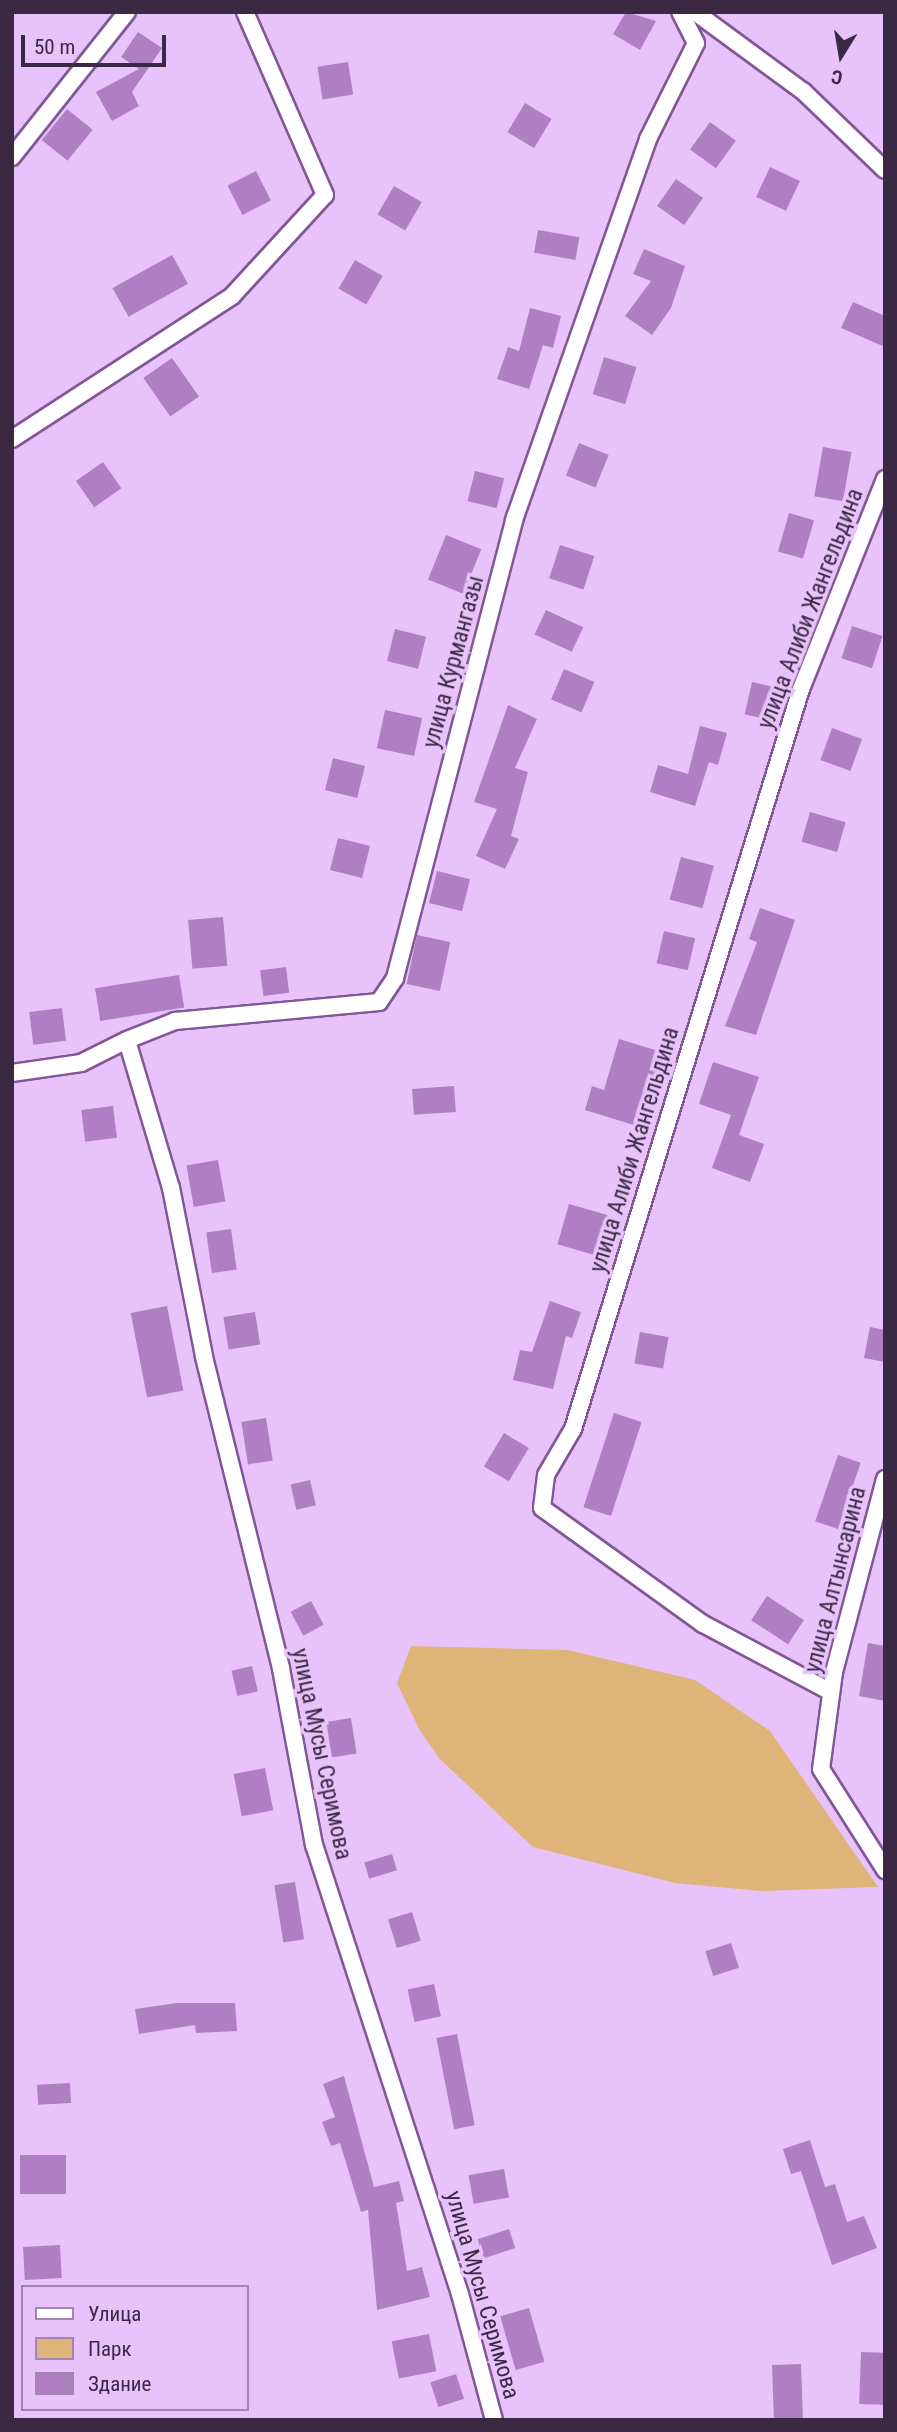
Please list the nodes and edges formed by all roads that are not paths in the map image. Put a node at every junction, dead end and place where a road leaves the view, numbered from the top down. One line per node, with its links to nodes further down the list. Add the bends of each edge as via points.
1 (127, 12): 5 (street)
2 (245, 12): 7 (street, via 325,195 232,296)
3 (680, 12): 9 (street, улица Курмангазы, via 696,43 648,139 514,520 395,978 379,1002 175,1021)
4 (695, 12): 6 (street, via 804,92)
5 (12, 157)
6 (885, 170)
7 (12, 439)
8 (885, 479): 12 (street, улица Алиби Жангельдина, via 801,689 573,1429 546,1475 542,1508 703,1624)
9 (127, 1040): 10 (street, via 81,1063); 14 (street, улица Мусы Серимова, via 154,1128 281,1668 314,1845 460,2294)
10 (12, 1073)
11 (885, 1479): 12 (street, улица Алтынсарина)
12 (831, 1692): 13 (street, улица Алтынсарина, via 821,1769)
13 (885, 1870)
14 (495, 2420)

